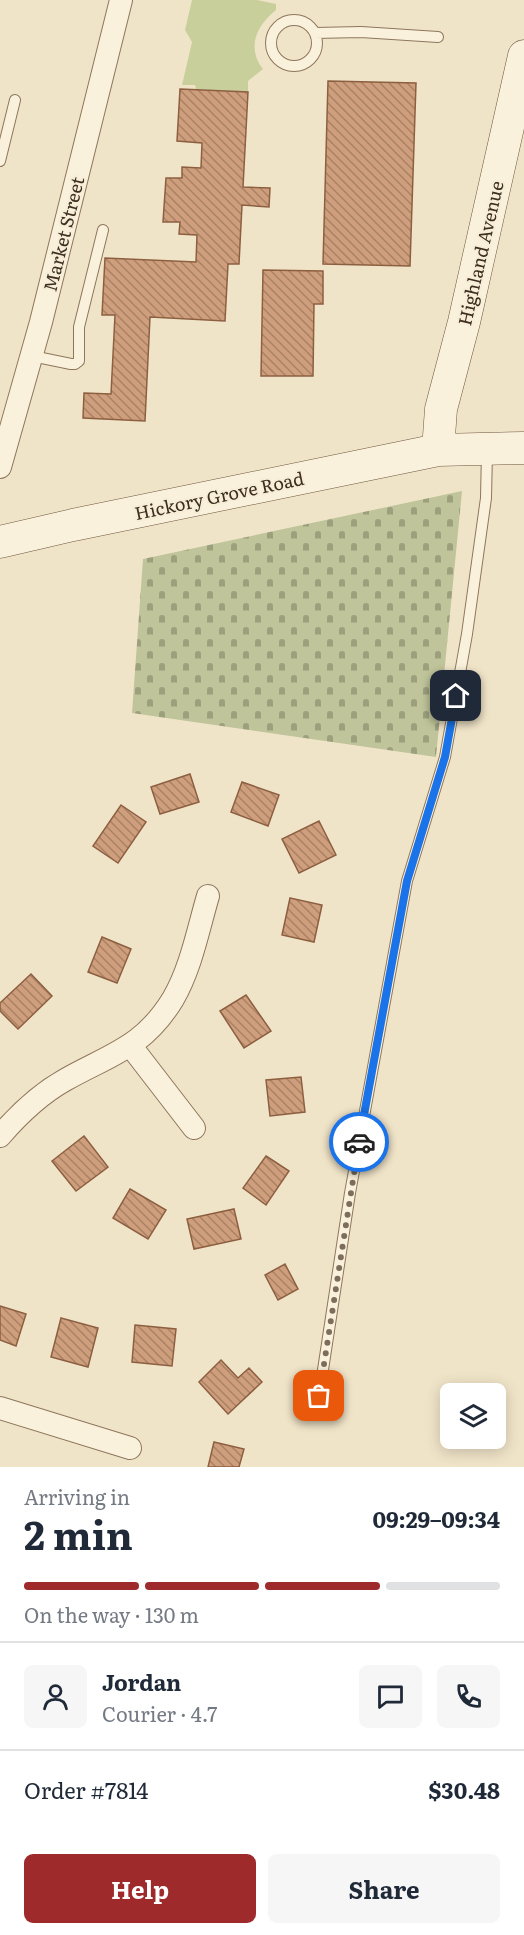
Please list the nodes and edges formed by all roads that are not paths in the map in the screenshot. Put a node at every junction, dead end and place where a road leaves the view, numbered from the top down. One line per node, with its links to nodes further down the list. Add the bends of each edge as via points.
1 (121, 0): 8 (street, Market Street)
2 (315, 33): 2 (lane, via 303,22 288,21 276,29 272,50 281,62 303,65 318,47); 3 (lane)
3 (438, 37)
4 (524, 56): 11 (street, Highland Avenue, via 441,410)
5 (15, 100): 6 (lane)
6 (0, 161)
7 (103, 230): 8 (lane, via 79,327 79,361 71,364)
8 (32, 356): 12 (street, Market Street)
9 (487, 448): 10 (street, Hickory Grove Road); 11 (street, Hickory Grove Road); 18 (lane, via 486,498 461,668 445,757 407,881 350,1193)
10 (524, 448)
11 (438, 450): 13 (street, Hickory Grove Road)
12 (0, 467)
13 (0, 542)
14 (208, 896): 15 (street, via 185,974 173,999 154,1024)
15 (130, 1045): 16 (street); 17 (street, via 64,1080 30,1104)
16 (194, 1128)
17 (0, 1136)
18 (319, 1396)
19 (0, 1408): 20 (street)
20 (130, 1448)

